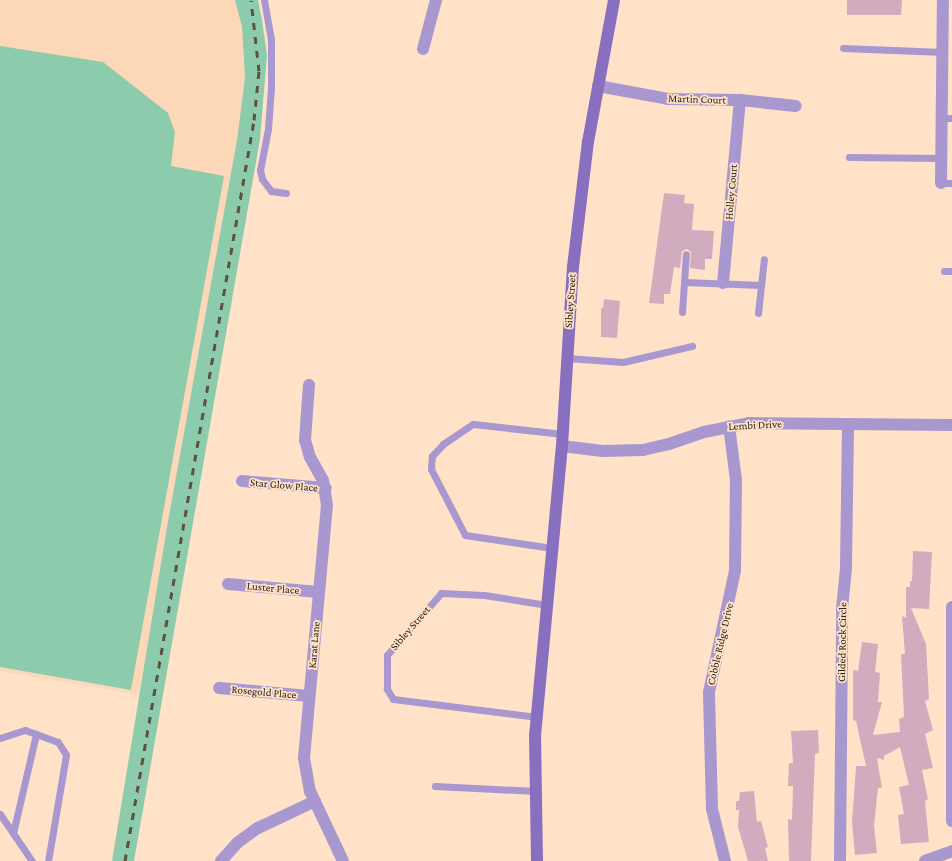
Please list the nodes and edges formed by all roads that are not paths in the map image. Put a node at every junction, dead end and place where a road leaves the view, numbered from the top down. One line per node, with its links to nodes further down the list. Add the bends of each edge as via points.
1 (264, 0): 16 (lane, via 271,39 271,88 268,129 260,170 262,179 272,191)
2 (436, 0): 6 (street)
3 (614, 0): 9 (street, Sibley Street)
4 (943, 0): 7 (street)
5 (844, 48): 7 (lane)
6 (423, 49)
7 (943, 52): 8 (street)
8 (948, 75): 12 (street)
9 (598, 86): 10 (street, Martin Court, via 668,99); 27 (street, Sibley Street, via 573,267)
10 (740, 100): 11 (street, Martin Court); 22 (street, Holley Court)
11 (796, 106)
12 (947, 118): 14 (street)
13 (849, 157): 14 (lane)
14 (942, 158): 15 (street)
15 (947, 183)
16 (286, 193)
17 (686, 254): 21 (lane)
18 (764, 259): 23 (lane)
19 (944, 271): 20 (lane)
20 (952, 272)
21 (684, 282): 22 (lane); 24 (lane)
22 (723, 283): 23 (lane)
23 (761, 285): 25 (lane)
24 (682, 312)
25 (758, 313)
26 (692, 346): 27 (lane, via 623,362)
27 (567, 358): 32 (street, Sibley Street)
28 (309, 385): 34 (street, via 305,440 310,457)
29 (848, 424): 30 (street, Lembi Drive); 31 (street, Lembi Drive, via 750,423); 58 (street, Gilded Rock Circle, via 846,568 842,609)
30 (952, 425)
31 (729, 426): 32 (street, Lembi Drive, via 643,450 603,451); 57 (street, Cobble Ridge Drive, via 736,480 735,571 709,692 712,809)
32 (562, 440): 35 (street, Sibley Street); 35 (lane, via 473,424 432,456 430,469 465,535)
33 (242, 481): 34 (street, Star Glow Place)
34 (326, 488): 37 (street, Karat Lane, via 327,505)
35 (552, 548): 38 (street, Sibley Street)
36 (228, 584): 37 (street, Luster Place)
37 (319, 592): 41 (street, Karat Lane)
38 (547, 605): 42 (street, Sibley Street); 42 (lane, Sibley Street, via 484,595 441,593 387,655 387,689 393,700)
39 (952, 607): 49 (street)
40 (219, 688): 41 (street, Rosegold Place)
41 (309, 696): 47 (street, Karat Lane, via 304,758 307,780)
42 (537, 717): 46 (street, Sibley Street)
43 (36, 734): 44 (lane, via 25,730); 50 (lane); 53 (lane, via 58,742 66,755)
44 (0, 738)
45 (436, 786): 46 (lane)
46 (536, 790): 56 (street, Sibley Street)
47 (314, 801): 54 (street, via 258,828 237,843); 55 (street, Karat Lane)
48 (0, 814): 50 (lane)
49 (952, 821)
50 (13, 833): 52 (lane)
51 (952, 851): 59 (street)
52 (32, 861)
53 (48, 861)
54 (221, 861)
55 (343, 861)
56 (537, 861)
57 (726, 861)
58 (840, 861)
59 (925, 861)

